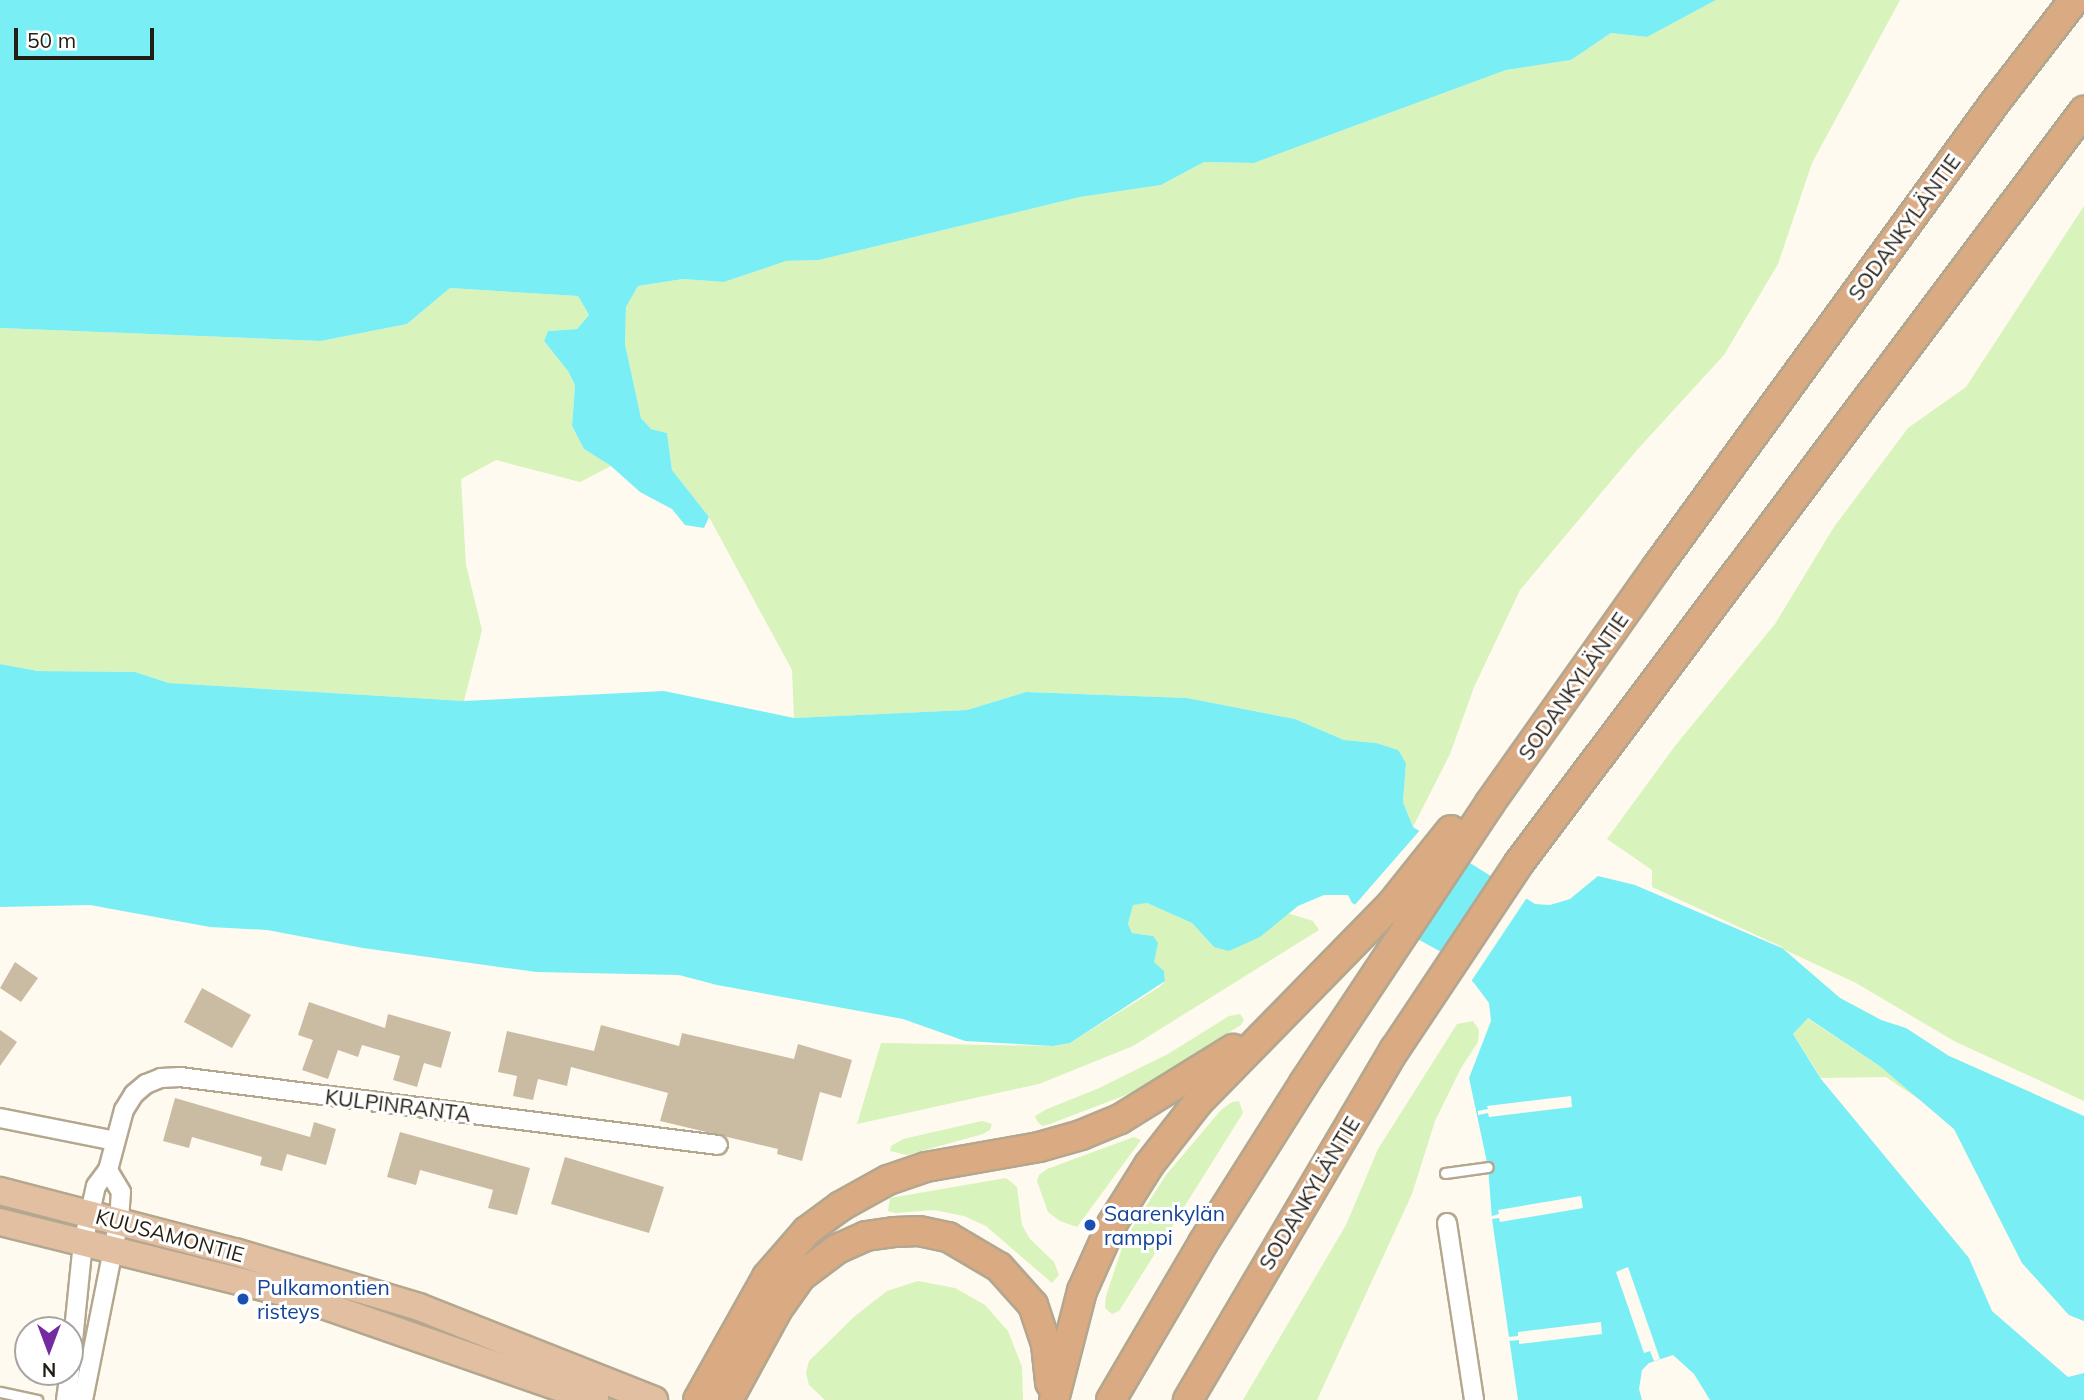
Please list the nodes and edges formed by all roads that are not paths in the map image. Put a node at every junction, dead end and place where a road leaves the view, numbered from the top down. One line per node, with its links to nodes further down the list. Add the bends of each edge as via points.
1 (2074, 0): 3 (highway, SODANKYLÄNTIE, via 1689,522 1490,803 1460,817)
2 (2084, 111): 28 (highway, SODANKYLÄNTIE, via 1519,863 1430,996 1290,1223)
3 (1457, 836): 4 (highway); 27 (highway, via 1385,960 1203,1243)
4 (1274, 1023): 24 (highway, via 1120,1119 1039,1147 926,1167 888,1180 841,1206 807,1231 767,1277); 26 (highway, via 1198,1102 1149,1165 1112,1224 1082,1290)
5 (0, 1118): 6 (street)
6 (115, 1141): 7 (street, KULPINRANTA, via 134,1094 161,1078 180,1077); 9 (street, KULPINRANTA)
7 (718, 1145)
8 (1488, 1167): 10 (lane)
9 (108, 1170): 12 (street, KULPINRANTA, via 96,1186); 13 (street, via 121,1192)
10 (1446, 1173)
11 (0, 1191): 12 (main road, KUUSAMONTIE)
12 (88, 1212): 13 (main road, KUUSAMONTIE); 16 (street, KULPINRANTA)
13 (119, 1220): 17 (street); 23 (main road, KUUSAMONTIE, via 419,1307)
14 (0, 1222): 16 (main road, KUUSAMONTIE)
15 (1447, 1223): 29 (street)
16 (83, 1243): 17 (main road, KUUSAMONTIE); 18 (street, KULPINRANTA)
17 (114, 1250): 21 (street); 22 (main road, KUUSAMONTIE, via 294,1295)
18 (76, 1316)
19 (0, 1392): 20 (lane)
20 (37, 1400)
21 (83, 1400)
22 (595, 1400)
23 (654, 1400)
24 (698, 1400)
25 (728, 1400): 26 (highway, via 801,1276 837,1249 866,1236 919,1231 948,1237 974,1250 1018,1285 1032,1305 1044,1337)
26 (1053, 1400)
27 (1111, 1400)
28 (1188, 1400)
29 (1474, 1400)

